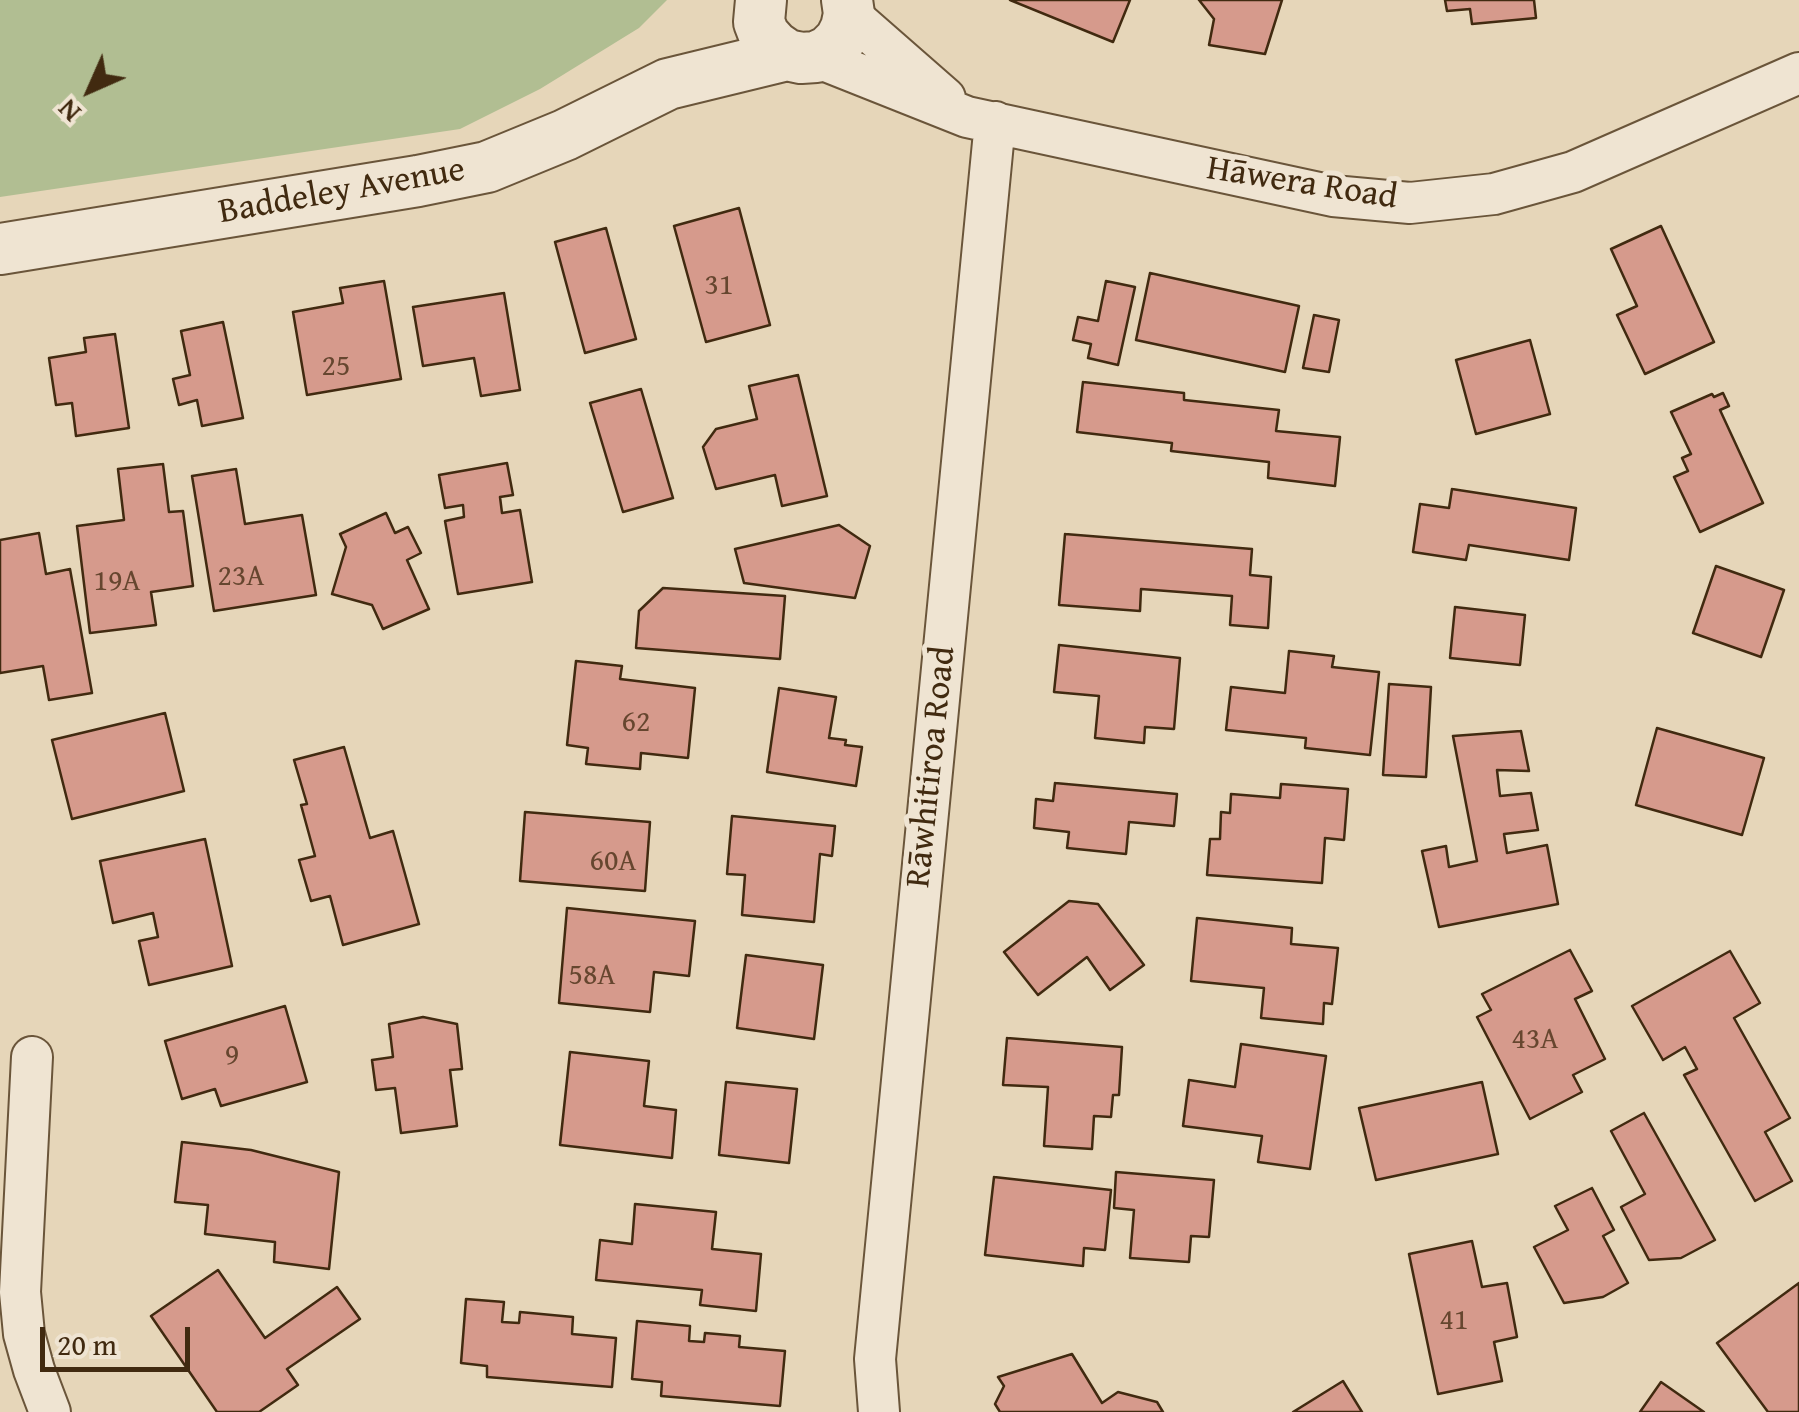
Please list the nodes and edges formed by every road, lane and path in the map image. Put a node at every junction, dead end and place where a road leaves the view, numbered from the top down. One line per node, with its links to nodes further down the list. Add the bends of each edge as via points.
1 (759, 0): 3 (street, via 764,35); 5 (street, Baddeley Avenue)
2 (848, 4): 3 (street, via 840,40 829,51); 6 (street, Hāwera Road)
3 (801, 56): 5 (street, Baddeley Avenue); 6 (street, Hāwera Road)
4 (1799, 73): 6 (street, Hāwera Road, via 1572,172 1494,194 1410,204 1333,196)
5 (668, 84): 7 (street, Baddeley Avenue, via 487,167)
6 (981, 119): 10 (street, Rāwhitiroa Road, via 875,1359)
7 (0, 249)
8 (32, 1057): 9 (street, via 20,1292 24,1334)
9 (50, 1412)
10 (879, 1412)

